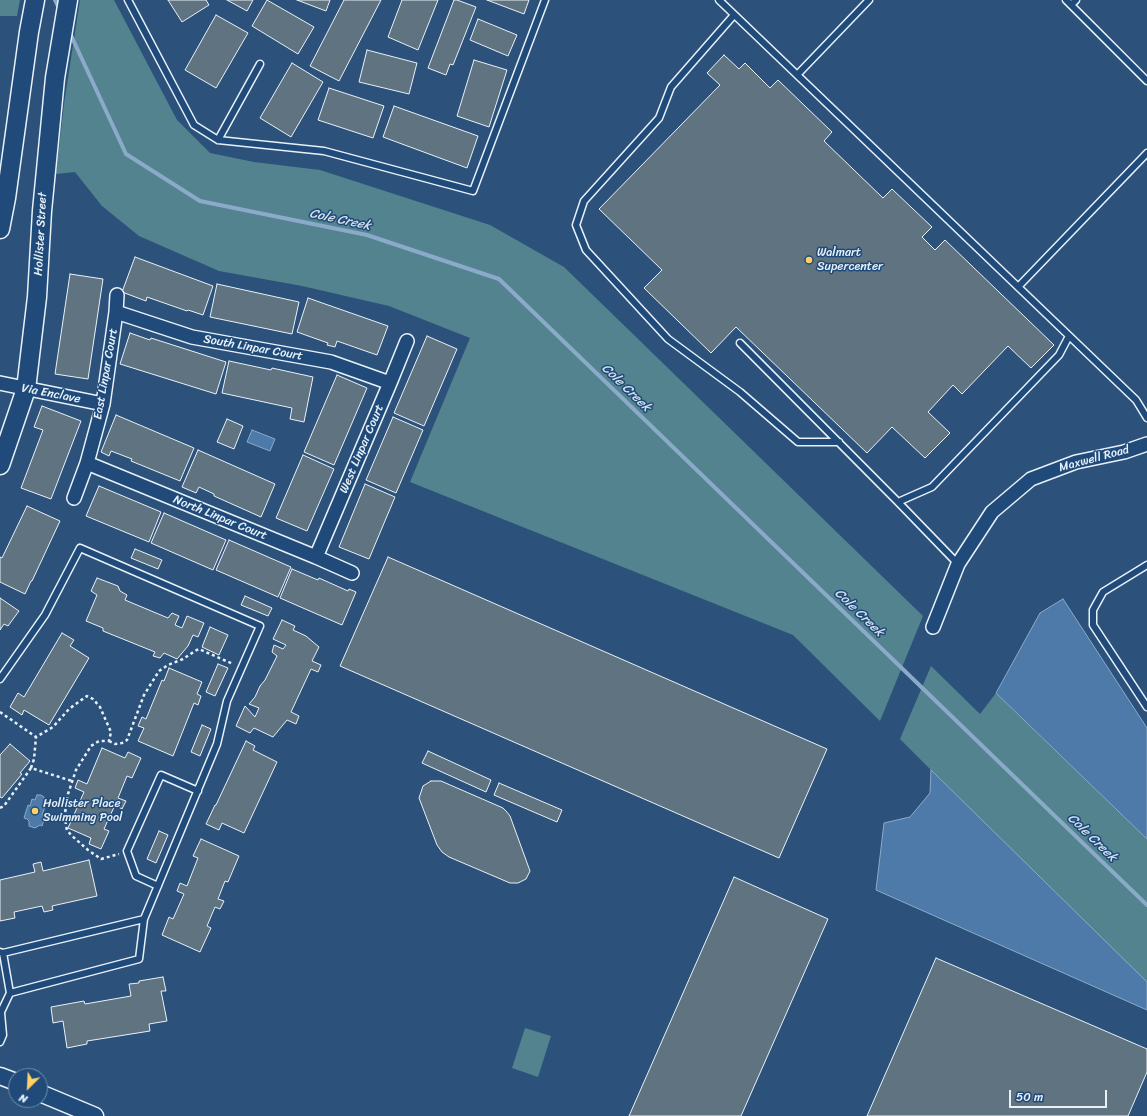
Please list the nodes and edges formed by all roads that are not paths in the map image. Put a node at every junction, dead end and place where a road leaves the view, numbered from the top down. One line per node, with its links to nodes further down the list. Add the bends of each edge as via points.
1 (35, 0): 15 (main road)
2 (68, 0): 25 (main road, Hollister Street, via 55,78 42,210 37,297)
3 (128, 0): 13 (lane, via 194,125)
4 (545, 0): 13 (lane, via 473,191 324,151)
5 (719, 0): 9 (lane)
6 (869, 0): 11 (lane)
7 (1066, 0): 8 (lane)
8 (1073, 2): 12 (lane)
9 (734, 15): 11 (lane); 28 (lane, via 671,87 658,118 584,201 576,225 586,250 668,339 740,392 798,442)
10 (260, 64): 13 (lane)
11 (797, 75): 17 (lane)
12 (1147, 81)
13 (218, 140)
14 (1147, 153): 17 (lane)
15 (3, 198): 16 (main road)
16 (1, 221)
17 (1018, 287): 20 (lane)
18 (117, 295): 19 (street, East Linpar Court)
19 (116, 312): 24 (street, South Linpar Court, via 192,337 330,362); 26 (street, East Linpar Court)
20 (1069, 336): 27 (lane, via 1136,400); 33 (lane, via 1059,355 932,487)
21 (407, 341): 24 (street, West Linpar Court)
22 (740, 343): 28 (lane)
23 (0, 383): 25 (street, Via Enclave)
24 (390, 383): 34 (street, West Linpar Court)
25 (26, 389): 26 (street, Via Enclave); 31 (main road, Hollister Street)
26 (103, 404): 30 (street, East Linpar Court)
27 (1147, 418)
28 (839, 442): 33 (lane)
29 (1147, 444): 35 (street, Maxwell Road, via 1124,452 1076,462 1031,479 992,512)
30 (87, 463): 32 (street, East Linpar Court); 34 (street, North Linpar Court)
31 (0, 465)
32 (74, 498)
33 (898, 502): 35 (lane)
34 (316, 557): 37 (street, North Linpar Court)
35 (958, 564): 38 (street, Maxwell Road)
36 (1147, 565): 40 (lane, via 1103,592 1093,610 1093,625)
37 (352, 573)
38 (933, 627)
39 (0, 679): 41 (lane, via 45,615 80,548 260,626 227,701 217,744)
40 (1147, 707)
41 (198, 791): 42 (lane); 42 (lane, via 161,775 127,852 136,876)
42 (158, 886): 43 (lane)
43 (144, 919): 44 (lane); 45 (lane, via 139,959)
44 (2, 953): 45 (lane)
45 (10, 993): 46 (lane)
46 (1, 1014): 47 (lane, via 3,1035)
47 (0, 1042)
48 (48, 1095): 49 (street)
49 (95, 1116)

